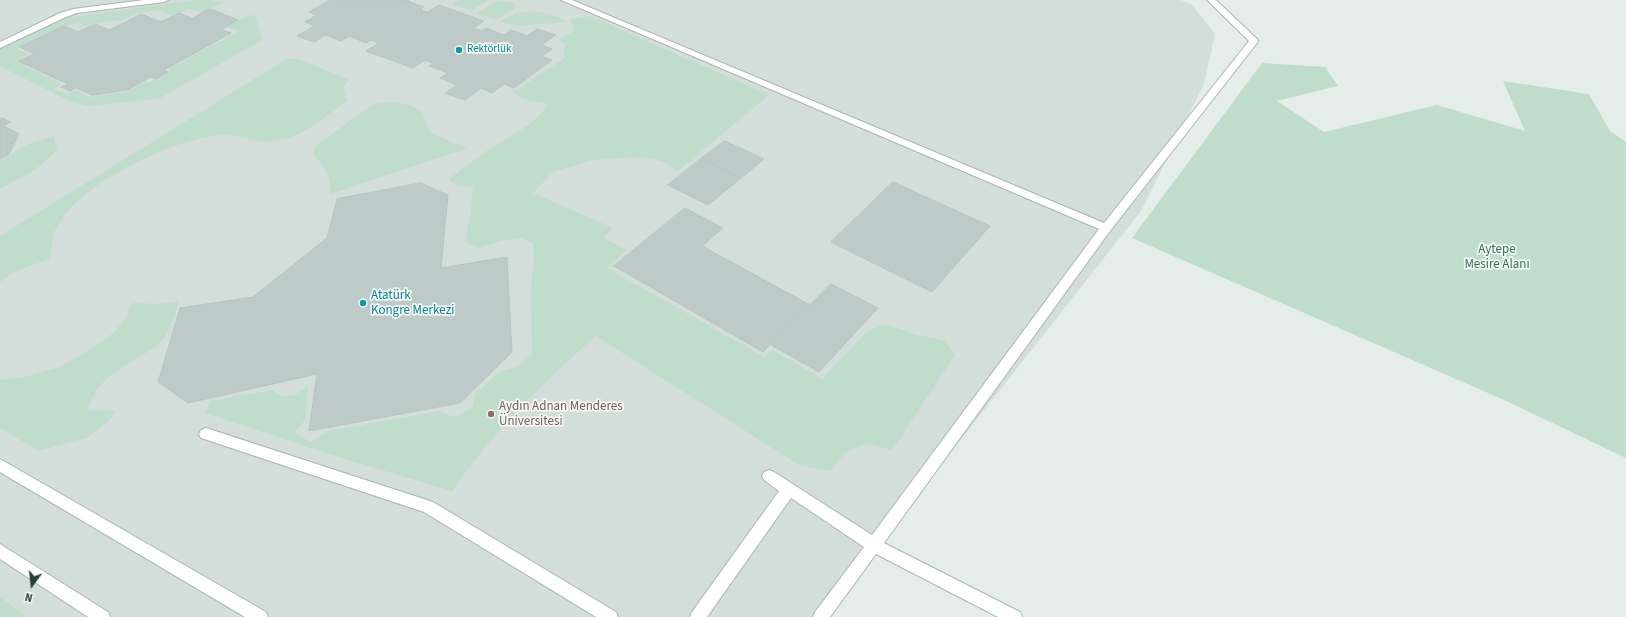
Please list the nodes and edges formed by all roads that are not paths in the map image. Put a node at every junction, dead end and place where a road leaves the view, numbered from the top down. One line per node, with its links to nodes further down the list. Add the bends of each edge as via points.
1 (164, 0): 4 (lane, via 76,11)
2 (565, 0): 5 (lane)
3 (1211, 0): 5 (lane, via 1254,41)
4 (0, 45)
5 (1106, 228): 10 (lane)
6 (206, 434): 14 (lane, via 428,507)
7 (0, 465): 13 (lane)
8 (769, 476): 9 (lane)
9 (788, 490): 10 (lane); 15 (lane)
10 (874, 545): 16 (lane); 17 (lane)
11 (0, 551): 12 (lane)
12 (102, 617)
13 (260, 617)
14 (610, 617)
15 (698, 617)
16 (821, 617)
17 (1014, 617)

